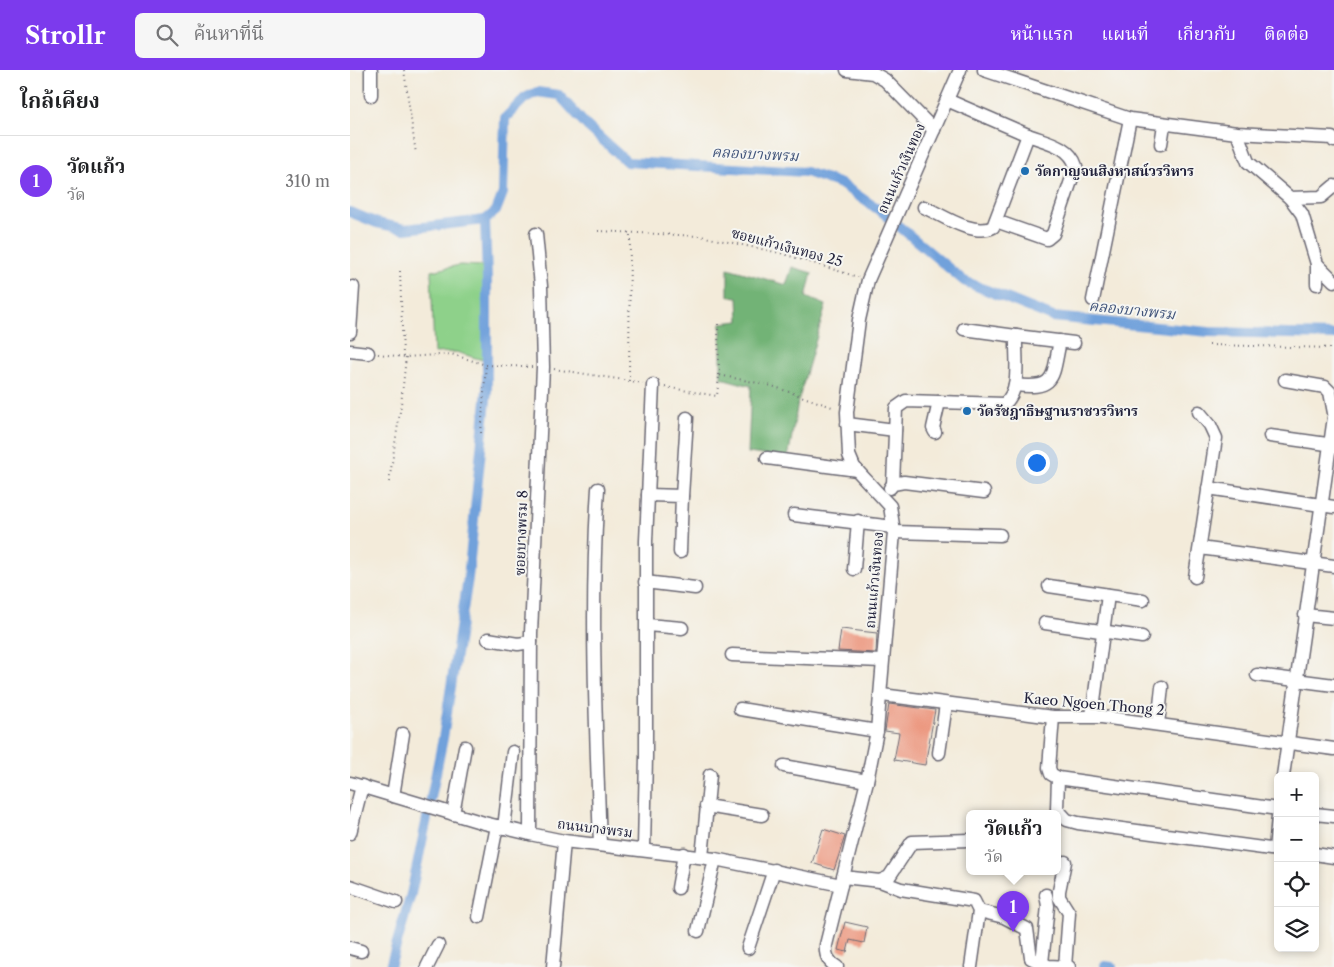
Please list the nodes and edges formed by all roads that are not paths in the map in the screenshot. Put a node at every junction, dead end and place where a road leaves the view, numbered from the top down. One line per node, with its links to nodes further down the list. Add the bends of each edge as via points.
1 (371, 70): 5 (street)
2 (847, 70): 9 (street, via 873,73 885,80)
3 (960, 70): 6 (street, ถนนแก้วเงินทอง)
4 (984, 70): 7 (street)
5 (371, 94)
6 (947, 100): 9 (street, ถนนแก้วเงินทอง); 11 (street)
7 (1130, 119): 8 (street); 23 (street)
8 (1164, 125): 10 (street); 13 (street)
9 (934, 130): 38 (street, ถนนแก้วเงินทอง, via 868,280 859,320)
10 (1237, 133): 12 (street, via 1332,138); 15 (street, via 1248,162)
11 (1028, 135): 17 (street); 17 (street, via 1063,148 1072,156 1076,166 1053,234 1047,239 1035,237)
12 (1334, 141)
13 (1161, 144)
14 (1334, 186): 15 (street, via 1321,197)
15 (1290, 198): 19 (street, via 1302,214)
16 (924, 207): 17 (street, via 971,228 986,230)
17 (996, 221)
18 (536, 234): 76 (street, ซอยบางพรม 8, via 544,367)
19 (1317, 264): 20 (street); 21 (street)
20 (1334, 280)
21 (1317, 284)
22 (353, 287): 25 (street)
23 (1093, 300)
24 (964, 329): 26 (street)
25 (350, 332)
26 (1016, 336): 27 (street); 33 (street)
27 (1060, 341): 28 (street); 33 (street, via 1052,378 1045,385)
28 (1074, 343)
29 (350, 351): 30 (street)
30 (368, 353)
31 (1285, 380): 36 (street, via 1325,387 1330,392)
32 (653, 385): 49 (street)
33 (1015, 385): 34 (street, via 1011,399 1004,404)
34 (939, 402): 39 (street, via 900,403 896,408); 40 (street)
35 (1198, 412): 46 (street, via 1215,433)
36 (1334, 415): 42 (street)
37 (687, 418): 50 (street)
38 (847, 418): 39 (street); 44 (street, ถนนแก้วเงินทอง, via 850,455)
39 (895, 430): 45 (street)
40 (935, 432)
41 (1270, 436): 42 (street)
42 (1332, 445): 52 (street)
43 (767, 458): 44 (street)
44 (857, 470): 51 (street, ถนนแก้วเงินทอง)
45 (894, 484): 48 (street, via 904,482); 51 (street)
46 (1208, 488): 52 (street); 57 (street)
47 (598, 489): 116 (street, via 593,565 593,646)
48 (984, 492)
49 (648, 495): 50 (street); 63 (street)
50 (682, 496): 58 (street)
51 (886, 499): 55 (street, ถนนแก้วเงินทอง)
52 (1328, 506): 59 (street)
53 (794, 515): 54 (street)
54 (858, 521): 55 (street); 61 (street)
55 (893, 529): 56 (street); 78 (street, ถนนแก้วเงินทอง)
56 (1000, 535)
57 (1200, 548): 59 (street); 62 (street)
58 (680, 552)
59 (1313, 563): 60 (street); 68 (street)
60 (1334, 566)
61 (854, 569)
62 (1194, 577)
63 (645, 582): 65 (street); 71 (street)
64 (1049, 586): 66 (street)
65 (695, 588)
66 (1108, 594): 67 (street); 73 (street)
67 (1143, 600)
68 (1305, 615): 69 (street); 80 (street)
69 (1334, 618)
70 (1045, 623): 73 (street)
71 (646, 625): 72 (street); 117 (street)
72 (682, 628)
73 (1103, 630): 74 (street); 86 (street)
74 (1142, 637)
75 (488, 639): 76 (street, via 518,644)
76 (531, 642): 113 (street, ซอยบางพรม 8)
77 (732, 654): 78 (street)
78 (882, 662): 83 (street, ถนนแก้วเงินทอง)
79 (1257, 675): 80 (street)
80 (1296, 679): 81 (street); 91 (street)
81 (1334, 685)
82 (1162, 687): 88 (street)
83 (882, 696): 84 (street, Kaeo Ngoen Thong 2); 89 (street, ถนนแก้วเงินทอง)
84 (946, 704): 87 (street, Kaeo Ngoen Thong 2); 95 (street)
85 (740, 709): 89 (street)
86 (1092, 716): 87 (street, Kaeo Ngoen Thong 2); 88 (street, Kaeo Ngoen Thong 2)
87 (1053, 717): 99 (street, via 1049,768 1051,774)
88 (1158, 724): 91 (street, Kaeo Ngoen Thong 2)
89 (877, 731): 100 (street, ถนนแก้วเงินทอง)
90 (403, 734): 102 (street)
91 (1287, 742): 93 (street, Kaeo Ngoen Thong 2); 97 (street)
92 (465, 747): 107 (street)
93 (1334, 749)
94 (513, 752): 111 (street)
95 (939, 753)
96 (784, 766): 100 (street)
97 (1283, 772)
98 (710, 774): 103 (street)
99 (1058, 778): 104 (street); 105 (street)
100 (867, 781): 126 (street, ถนนแก้วเงินทอง)
101 (356, 784): 102 (street, ถนนบางพรม); 112 (street)
102 (394, 796): 107 (street, ถนนบางพรม)
103 (706, 806): 109 (street); 122 (street)
104 (1274, 808)
105 (1058, 810)
106 (1061, 813): 118 (street, via 1078,824)
107 (453, 814): 111 (street, ถนนบางพรม)
108 (1319, 814): 110 (street)
109 (762, 815)
110 (1334, 816)
111 (501, 827): 113 (street, ถนนบางพรม); 133 (street)
112 (350, 833)
113 (530, 834): 115 (street, ถนนบางพรม)
114 (966, 840): 127 (street, via 912,842 894,872)
115 (564, 841): 116 (street, ถนนบางพรม); 140 (street)
116 (600, 845): 117 (street, ถนนบางพรม)
117 (644, 849): 119 (street, ถนนบางพรม)
118 (1274, 850)
119 (684, 854): 122 (street, ถนนบางพรม); 129 (street)
120 (1319, 854): 121 (street)
121 (1334, 856)
122 (702, 857): 123 (street, ถนนบางพรม)
123 (715, 859): 125 (street, ถนนบางพรม); 134 (street)
124 (1066, 862): 142 (street, via 1059,891 1069,913)
125 (774, 870): 126 (street, ถนนบางพรม); 136 (street)
126 (842, 881): 127 (street, ถนนบางพรม); 139 (street, ถนนแก้วเงินทอง, via 826,945)
127 (880, 881): 132 (street, ถนนบางพรม, via 902,889 974,901)
128 (350, 886): 131 (street)
129 (678, 888)
130 (1046, 895): 137 (street)
131 (396, 902)
132 (979, 911): 137 (street, via 1004,917 1027,929 1031,958); 141 (street)
133 (479, 917)
134 (698, 931)
135 (438, 945): 138 (street)
136 (748, 948)
137 (1046, 965): 142 (street)
138 (431, 966)
139 (830, 966)
140 (553, 967)
141 (971, 967)
142 (1065, 967): 143 (street)
143 (1069, 967)

